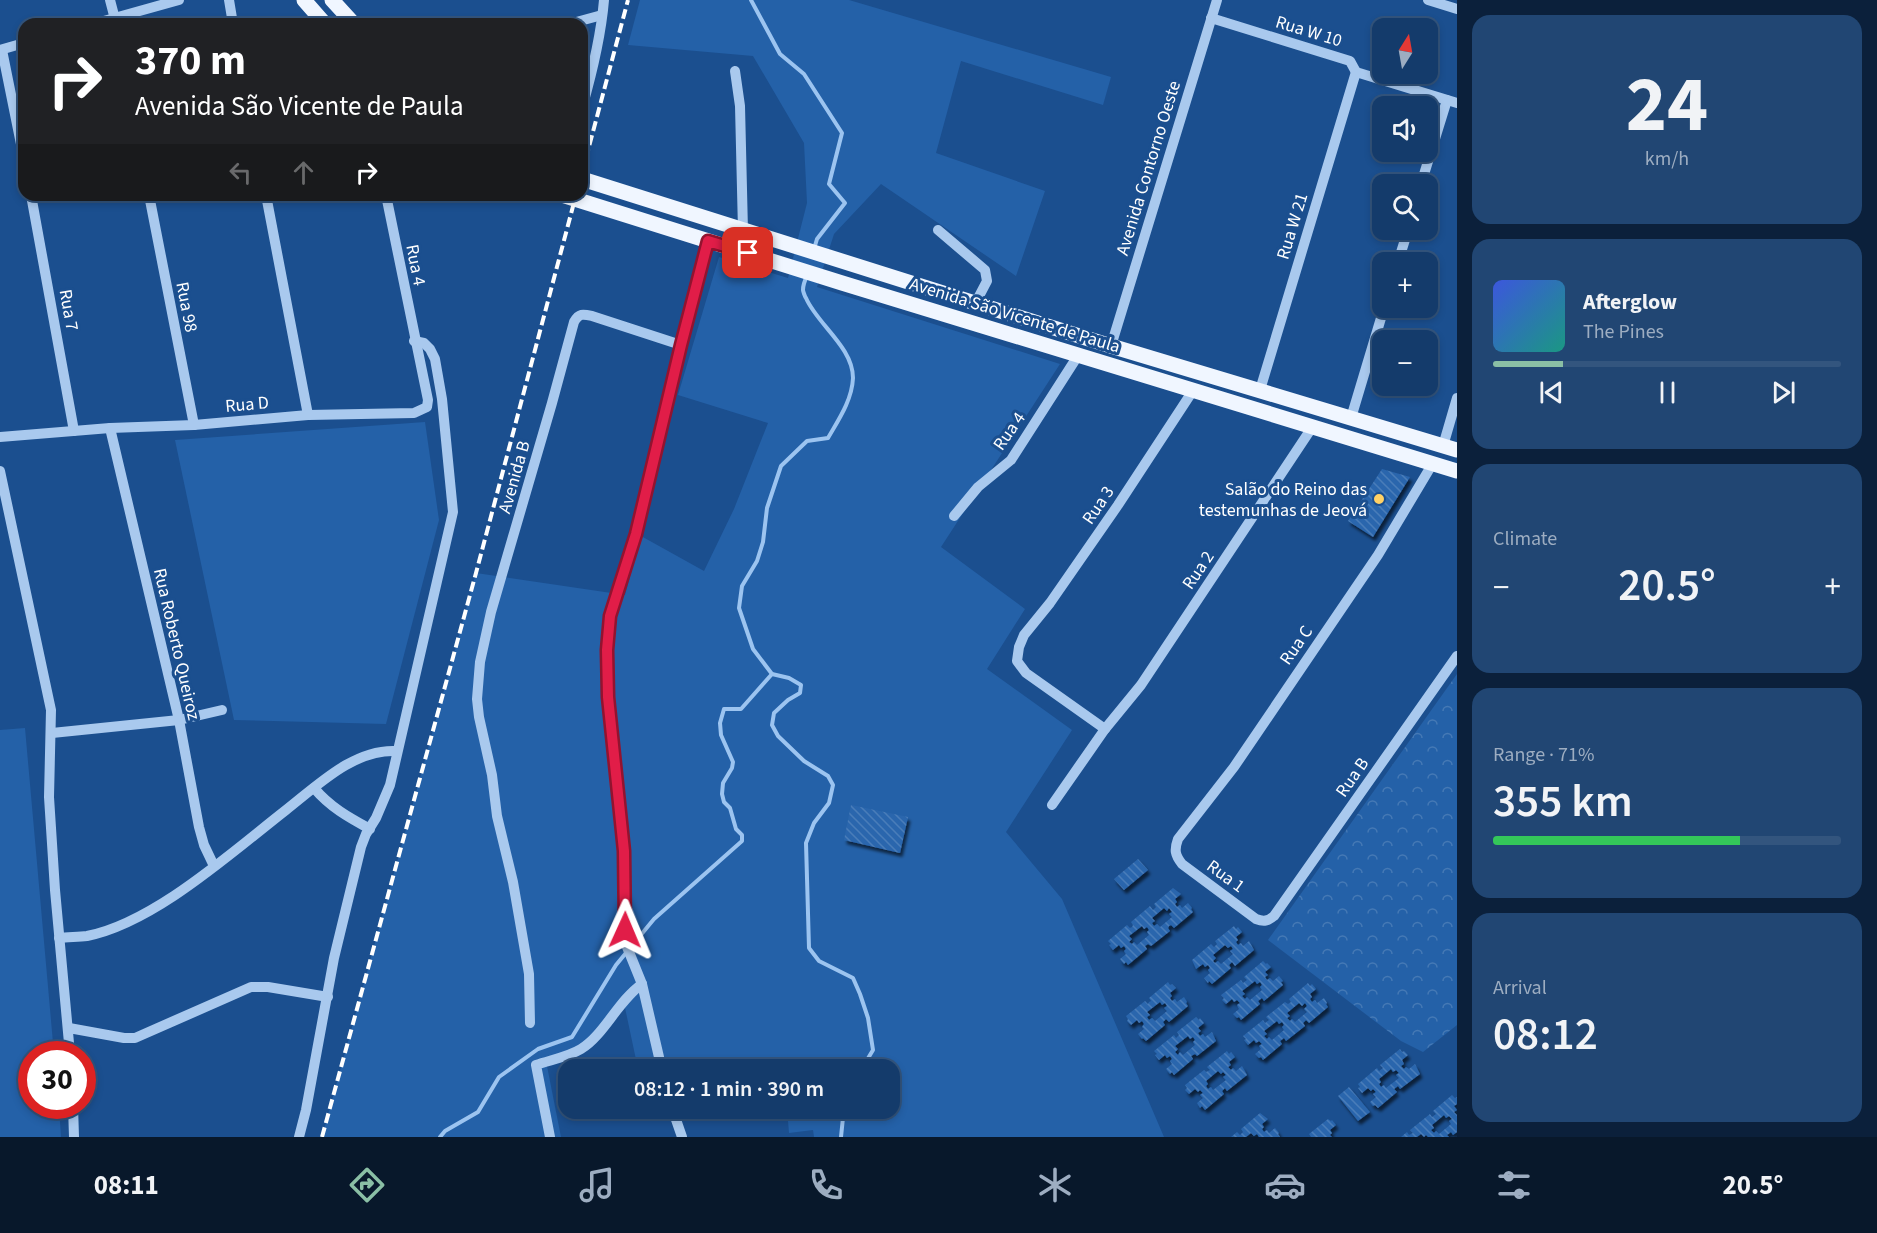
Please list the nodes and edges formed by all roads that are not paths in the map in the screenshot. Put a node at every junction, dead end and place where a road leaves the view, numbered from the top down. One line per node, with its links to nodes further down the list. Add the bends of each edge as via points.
1 (110, 0): 11 (street)
2 (179, 0): 12 (street)
3 (229, 0): 13 (street)
4 (304, 0): 14 (main road)
5 (332, 0): 15 (main road)
6 (604, 0): 10 (street)
7 (1217, 0): 16 (street, Avenida Contorno Oeste)
8 (1428, 0): 9 (street)
9 (1457, 9)
10 (602, 15): 17 (street); 22 (street)
11 (115, 18)
12 (125, 18)
13 (232, 18)
14 (320, 18)
15 (348, 18)
16 (1211, 18): 21 (street, Rua W 10, via 1350,61); 41 (street, Avenida Contorno Oeste)
17 (588, 19)
18 (18, 46): 19 (street)
19 (1, 50): 24 (street)
20 (735, 71): 33 (street, via 740,106)
21 (1356, 72): 23 (street, Rua W 10); 44 (street, Rua W 21)
22 (588, 84)
23 (1452, 102): 25 (street)
24 (18, 131)
25 (1425, 174)
26 (588, 181): 33 (main road, Avenida São Vicente de Paula)
27 (32, 201): 51 (street, Rua 7)
28 (150, 201): 48 (street, Rua 98)
29 (267, 201): 46 (street)
30 (387, 201): 39 (street, Rua 4)
31 (581, 201): 34 (main road, Avenida São Vicente de Paula)
32 (938, 230): 36 (street, via 985,270 987,281)
33 (743, 231): 35 (main road, Avenida São Vicente de Paula)
34 (708, 241): 37 (main road, Avenida São Vicente de Paula); 40 (street)
35 (942, 292): 36 (main road, Avenida São Vicente de Paula); 37 (main road)
36 (975, 302): 41 (main road, Avenida São Vicente de Paula)
37 (936, 311): 42 (main road, Avenida São Vicente de Paula)
38 (1381, 318): 47 (street)
39 (414, 341): 46 (street, Rua D, via 427,408 414,413); 63 (street, via 424,343 435,359 453,512)
40 (681, 345): 71 (street, via 636,534 610,616 607,650 624,851 625,942); 73 (street, Avenida B, via 592,316 583,314 574,321 491,612 477,699 529,974)
41 (1112, 346): 44 (main road, Avenida São Vicente de Paula)
42 (1079, 354): 43 (main road, Avenida São Vicente de Paula); 57 (street, Rua 4, via 1011,460 990,476)
43 (1194, 389): 49 (main road, Avenida São Vicente de Paula); 61 (street, Rua 3, via 1064,584 1024,635 1017,654 1019,667 1026,673)
44 (1260, 390): 47 (main road, Avenida São Vicente de Paula)
45 (1457, 399): 53 (street)
46 (308, 415): 48 (street, Rua D)
47 (1351, 418): 53 (main road, Avenida São Vicente de Paula)
48 (194, 425): 50 (street, Rua D)
49 (1313, 426): 54 (main road, Avenida São Vicente de Paula); 61 (street, Rua 2, via 1141,686)
50 (110, 428): 51 (street, Rua D); 60 (street, Rua Roberto Queiroz)
51 (74, 431): 52 (street, Rua D)
52 (0, 437)
53 (1450, 448)
54 (1433, 463): 56 (main road, Avenida São Vicente de Paula); 67 (street, Rua C, via 1372,564 1234,767)
55 (0, 471): 62 (street, via 51,710)
56 (1457, 471)
57 (954, 516)
58 (1457, 656): 69 (street, Rua B)
59 (222, 710): 60 (street)
60 (179, 720): 62 (street); 68 (street, Rua Roberto Queiroz, via 199,827)
61 (1106, 729): 65 (street, Rua 2)
62 (52, 733): 70 (street, via 49,796)
63 (396, 751): 64 (street, via 378,751 362,757); 66 (street, via 390,785)
64 (314, 788): 66 (street, via 339,811); 68 (street)
65 (1052, 805)
66 (370, 829): 72 (street, via 361,847)
67 (1178, 839): 69 (street, Rua 1, via 1176,857 1182,864 1256,919 1262,922)
68 (214, 866): 70 (street, via 133,919 86,936)
69 (1274, 916)
70 (59, 938): 74 (street)
71 (642, 984): 76 (street); 81 (street, via 630,992 582,1048 536,1065)
72 (328, 997): 74 (street, via 260,986 239,991 135,1038); 80 (street)
73 (530, 1023)
74 (69, 1028): 75 (street)
75 (70, 1041)
76 (659, 1059)
77 (73, 1119): 79 (street)
78 (676, 1119): 82 (street)
79 (74, 1137)
80 (298, 1137)
81 (550, 1137)
82 (682, 1137)

